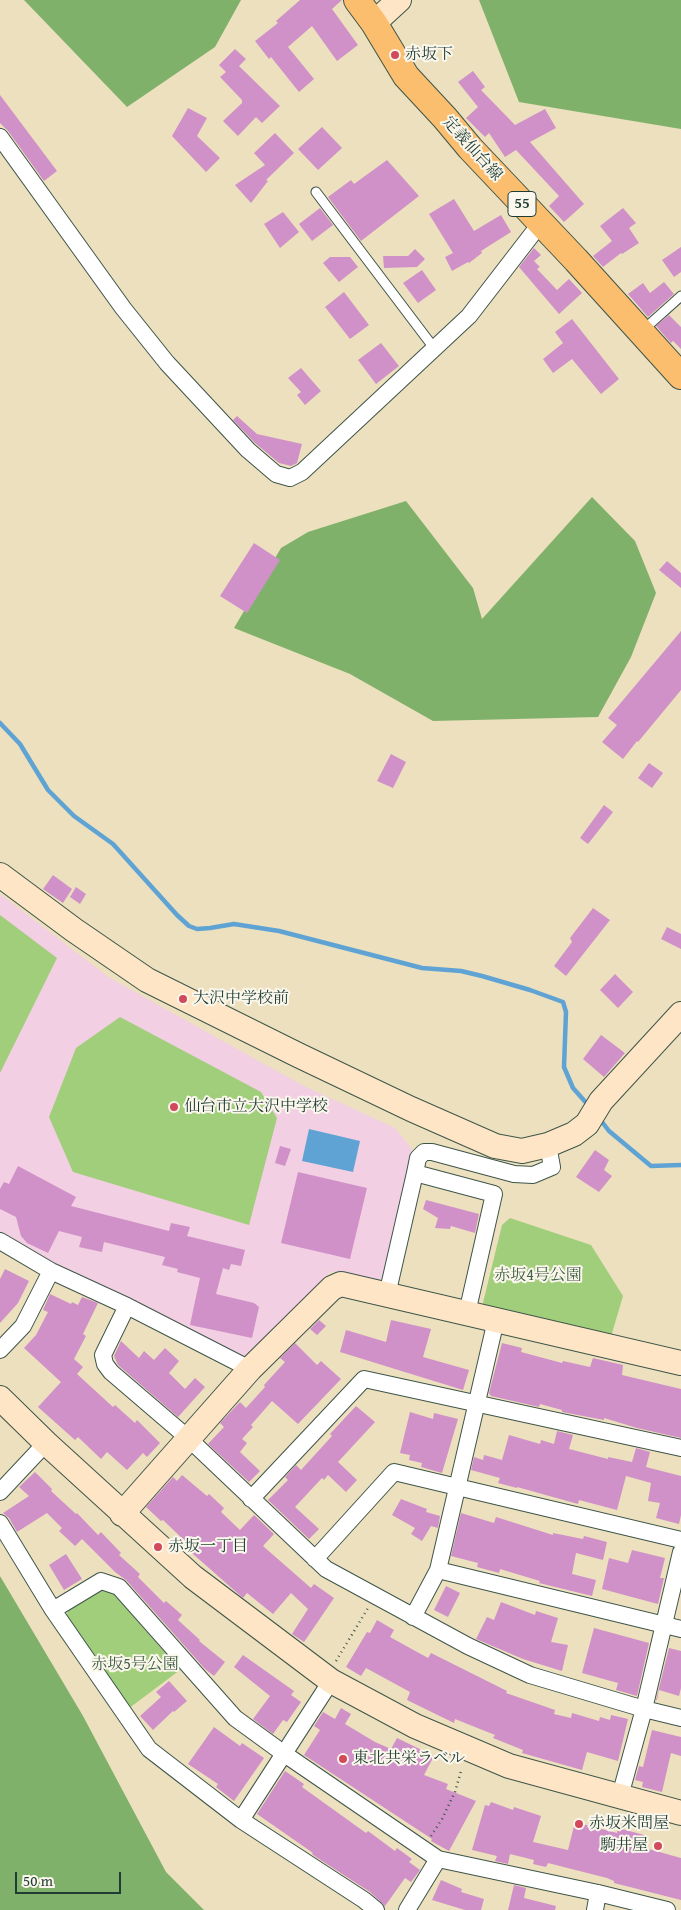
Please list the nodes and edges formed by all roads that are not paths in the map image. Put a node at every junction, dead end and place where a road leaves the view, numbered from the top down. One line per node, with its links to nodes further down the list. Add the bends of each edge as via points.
1 (357, 0): 3 (main road, 定義仙台線 / 55)
2 (399, 0): 3 (street)
3 (374, 23): 6 (main road, 定義仙台線 / 55, via 406,76)
4 (0, 138): 9 (street, via 117,300 167,363 248,450 276,474 290,478 302,472)
5 (316, 192): 9 (lane)
6 (540, 224): 8 (main road, 定義仙台線 / 55); 9 (street, via 468,316)
7 (681, 296): 8 (lane)
8 (641, 332): 10 (main road, 定義仙台線 / 55)
9 (434, 348)
10 (681, 376)
11 (0, 875): 13 (street, via 147,980 298,1055 495,1146 522,1151)
12 (681, 1014): 13 (street, via 601,1101 586,1124 574,1134)
13 (548, 1145): 14 (street, via 552,1167 533,1175 514,1174 432,1152 424,1152 418,1158)
14 (415, 1173): 17 (street); 19 (street, via 494,1194)
15 (0, 1241): 16 (street)
16 (51, 1271): 18 (street); 21 (street, via 23,1326)
17 (387, 1295): 19 (street); 23 (street, via 341,1284 332,1288)
18 (127, 1306): 23 (street); 26 (street, via 103,1355 104,1364)
19 (467, 1313): 20 (street)
20 (496, 1320): 22 (street); 25 (street)
21 (0, 1350)
22 (681, 1363)
23 (250, 1369): 26 (street)
24 (0, 1398): 27 (street)
25 (477, 1403): 28 (street); 29 (street); 31 (street, via 364,1378)
26 (188, 1438): 31 (street); 32 (street)
27 (46, 1443): 30 (street); 32 (street)
28 (681, 1448)
29 (456, 1486): 34 (street); 36 (street, via 394,1472); 37 (street)
30 (0, 1492)
31 (251, 1498): 36 (street)
32 (122, 1514): 42 (street, via 193,1577)
33 (0, 1523): 38 (street)
34 (681, 1540)
35 (681, 1552): 40 (street)
36 (315, 1559): 39 (street, via 326,1569)
37 (438, 1570): 39 (street); 40 (street)
38 (53, 1610): 45 (street, via 101,1581 119,1587 235,1718); 48 (street, via 149,1749)
39 (413, 1617): 43 (street, via 530,1675)
40 (664, 1625): 41 (street); 43 (street)
41 (681, 1629)
42 (329, 1679): 45 (street); 46 (street, via 415,1726 509,1766)
43 (644, 1710): 44 (street); 46 (street)
44 (681, 1718)
45 (283, 1753): 48 (street); 49 (street)
46 (620, 1796): 47 (street)
47 (681, 1813)
48 (241, 1820): 51 (street)
49 (438, 1859): 50 (street); 52 (street)
50 (598, 1893): 53 (street); 54 (street)
51 (376, 1910)
52 (407, 1910)
53 (595, 1910)
54 (667, 1910)

